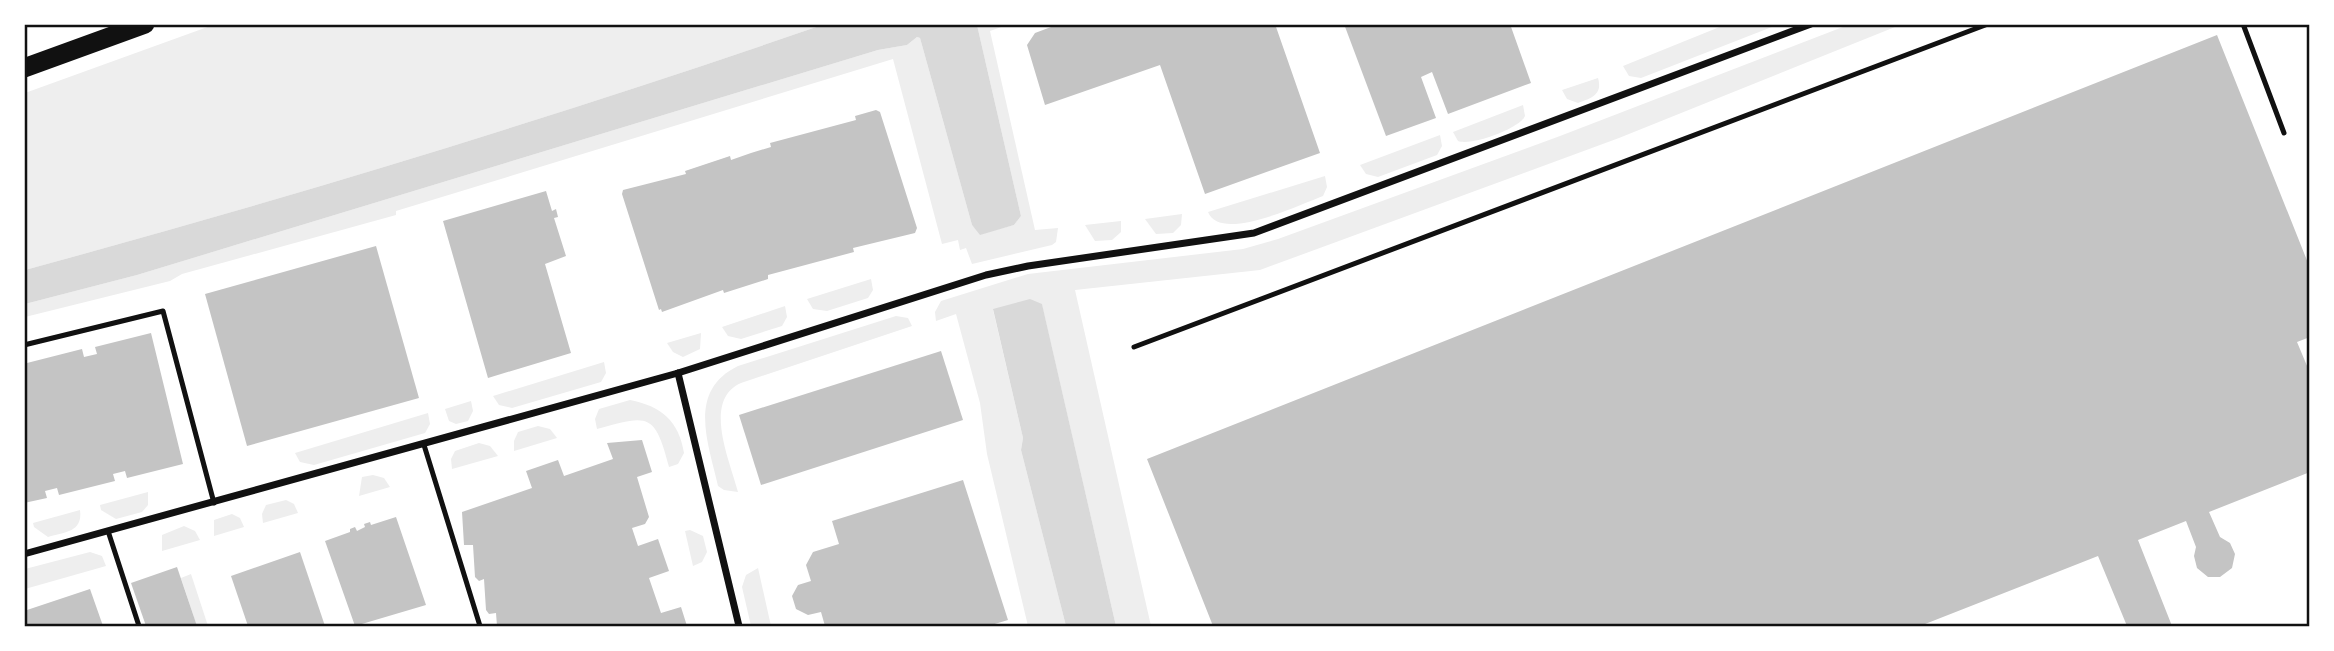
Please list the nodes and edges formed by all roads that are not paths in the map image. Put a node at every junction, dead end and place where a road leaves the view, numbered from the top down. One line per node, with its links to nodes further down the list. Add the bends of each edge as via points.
1 (145, 24): 5 (highway)
2 (1811, 24): 9 (street, via 1254,233 986,275)
3 (1989, 24): 8 (lane)
4 (2243, 24): 6 (lane)
5 (24, 68)
6 (2284, 133)
7 (24, 345): 11 (lane, via 163,311)
8 (1134, 347)
9 (678, 373): 10 (street); 16 (street)
10 (424, 445): 11 (street); 15 (lane)
11 (214, 503): 12 (street)
12 (108, 531): 13 (street); 14 (lane)
13 (24, 554)
14 (139, 626)
15 (480, 626)
16 (739, 626)

